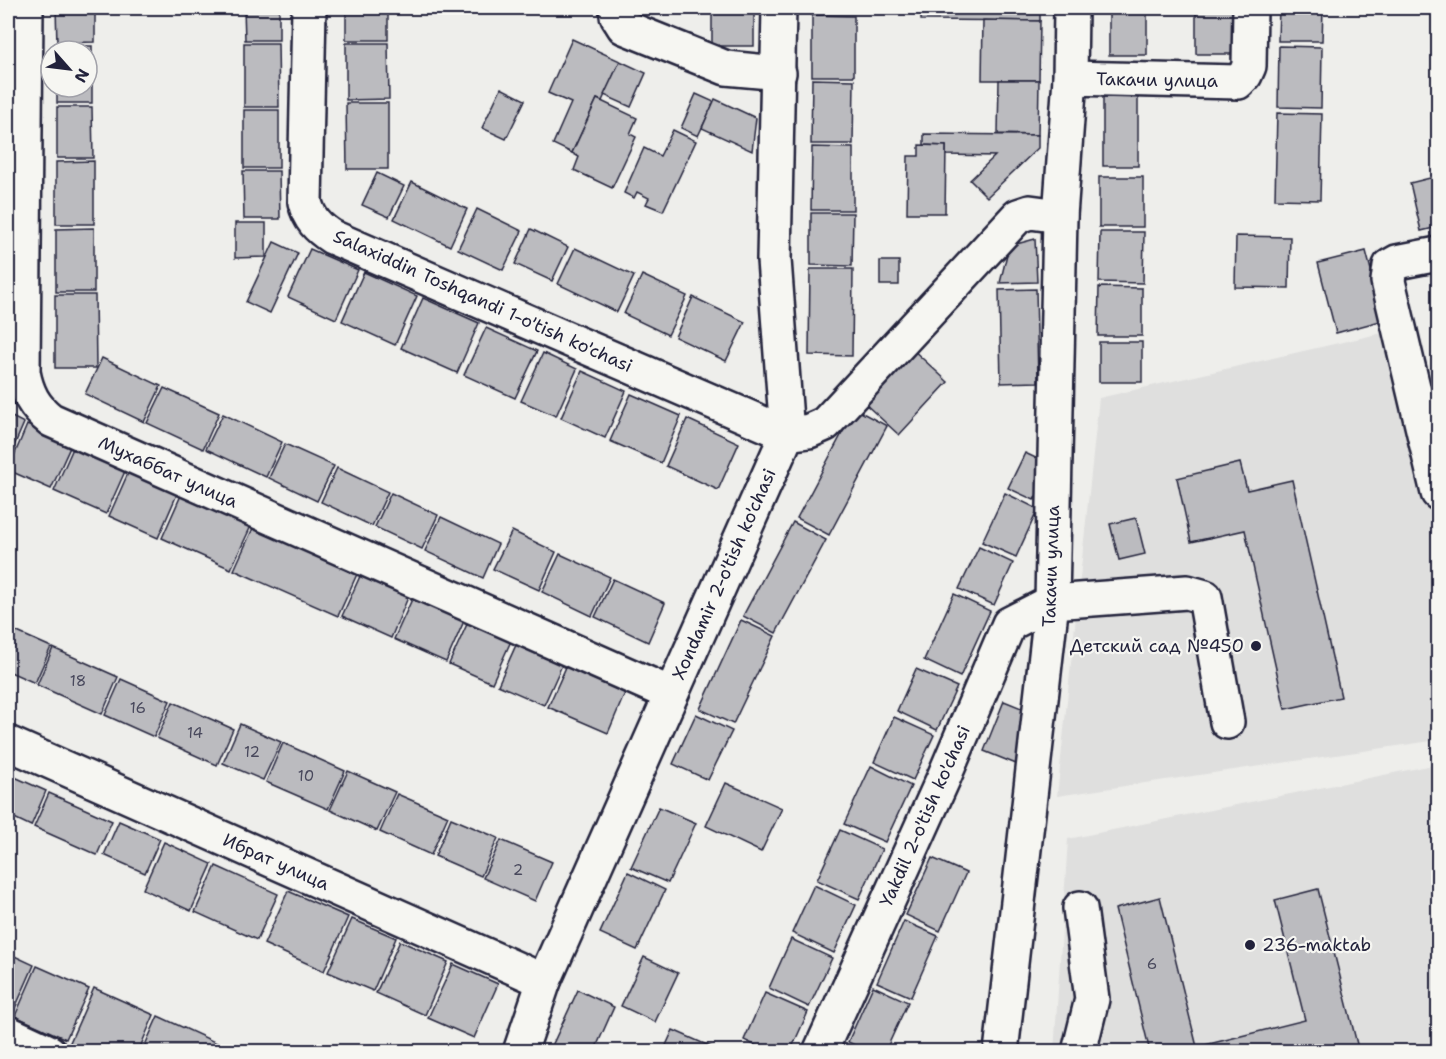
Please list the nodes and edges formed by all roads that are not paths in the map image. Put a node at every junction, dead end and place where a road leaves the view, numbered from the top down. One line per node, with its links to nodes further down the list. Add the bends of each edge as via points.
1 (26, 8): 14 (street, Мухаббат улица, via 22,372 40,411 51,420)
2 (309, 8): 11 (street, Salaxiddin Toshqandi 1-o'tish ko'chasi, via 305,202 314,223 343,242)
3 (617, 8): 7 (street, via 624,27 726,68)
4 (779, 8): 7 (street)
5 (1071, 8): 8 (street, Такачи улица)
6 (1250, 8): 8 (street, Такачи улица, via 1249,66 1238,82)
7 (779, 73): 11 (street, via 774,260)
8 (1070, 78): 9 (street, Такачи улица)
9 (1060, 216): 11 (street, via 1030,212 1018,216 825,424); 13 (street, Такачи улица)
10 (1438, 254): 12 (street, via 1397,262 1390,266 1388,281)
11 (787, 434): 14 (street, Xondamir 2-o'tish ko'chasi)
12 (1438, 493)
13 (1052, 602): 15 (street, via 1187,592 1204,597); 22 (street, Yakdil 2-o'tish ko'chasi, via 1009,624); 23 (street, Такачи улица)
14 (671, 694): 18 (street, Xondamir 2-o'tish ko'chasi)
15 (1227, 722)
16 (8, 744): 18 (street, Ибрат улица)
17 (1080, 908): 24 (street, via 1092,999)
18 (544, 981): 21 (street, Xondamir 2-o'tish ko'chasi)
19 (8, 1033): 20 (street)
20 (49, 1052)
21 (520, 1052)
22 (820, 1052)
23 (1001, 1052)
24 (1079, 1052)

